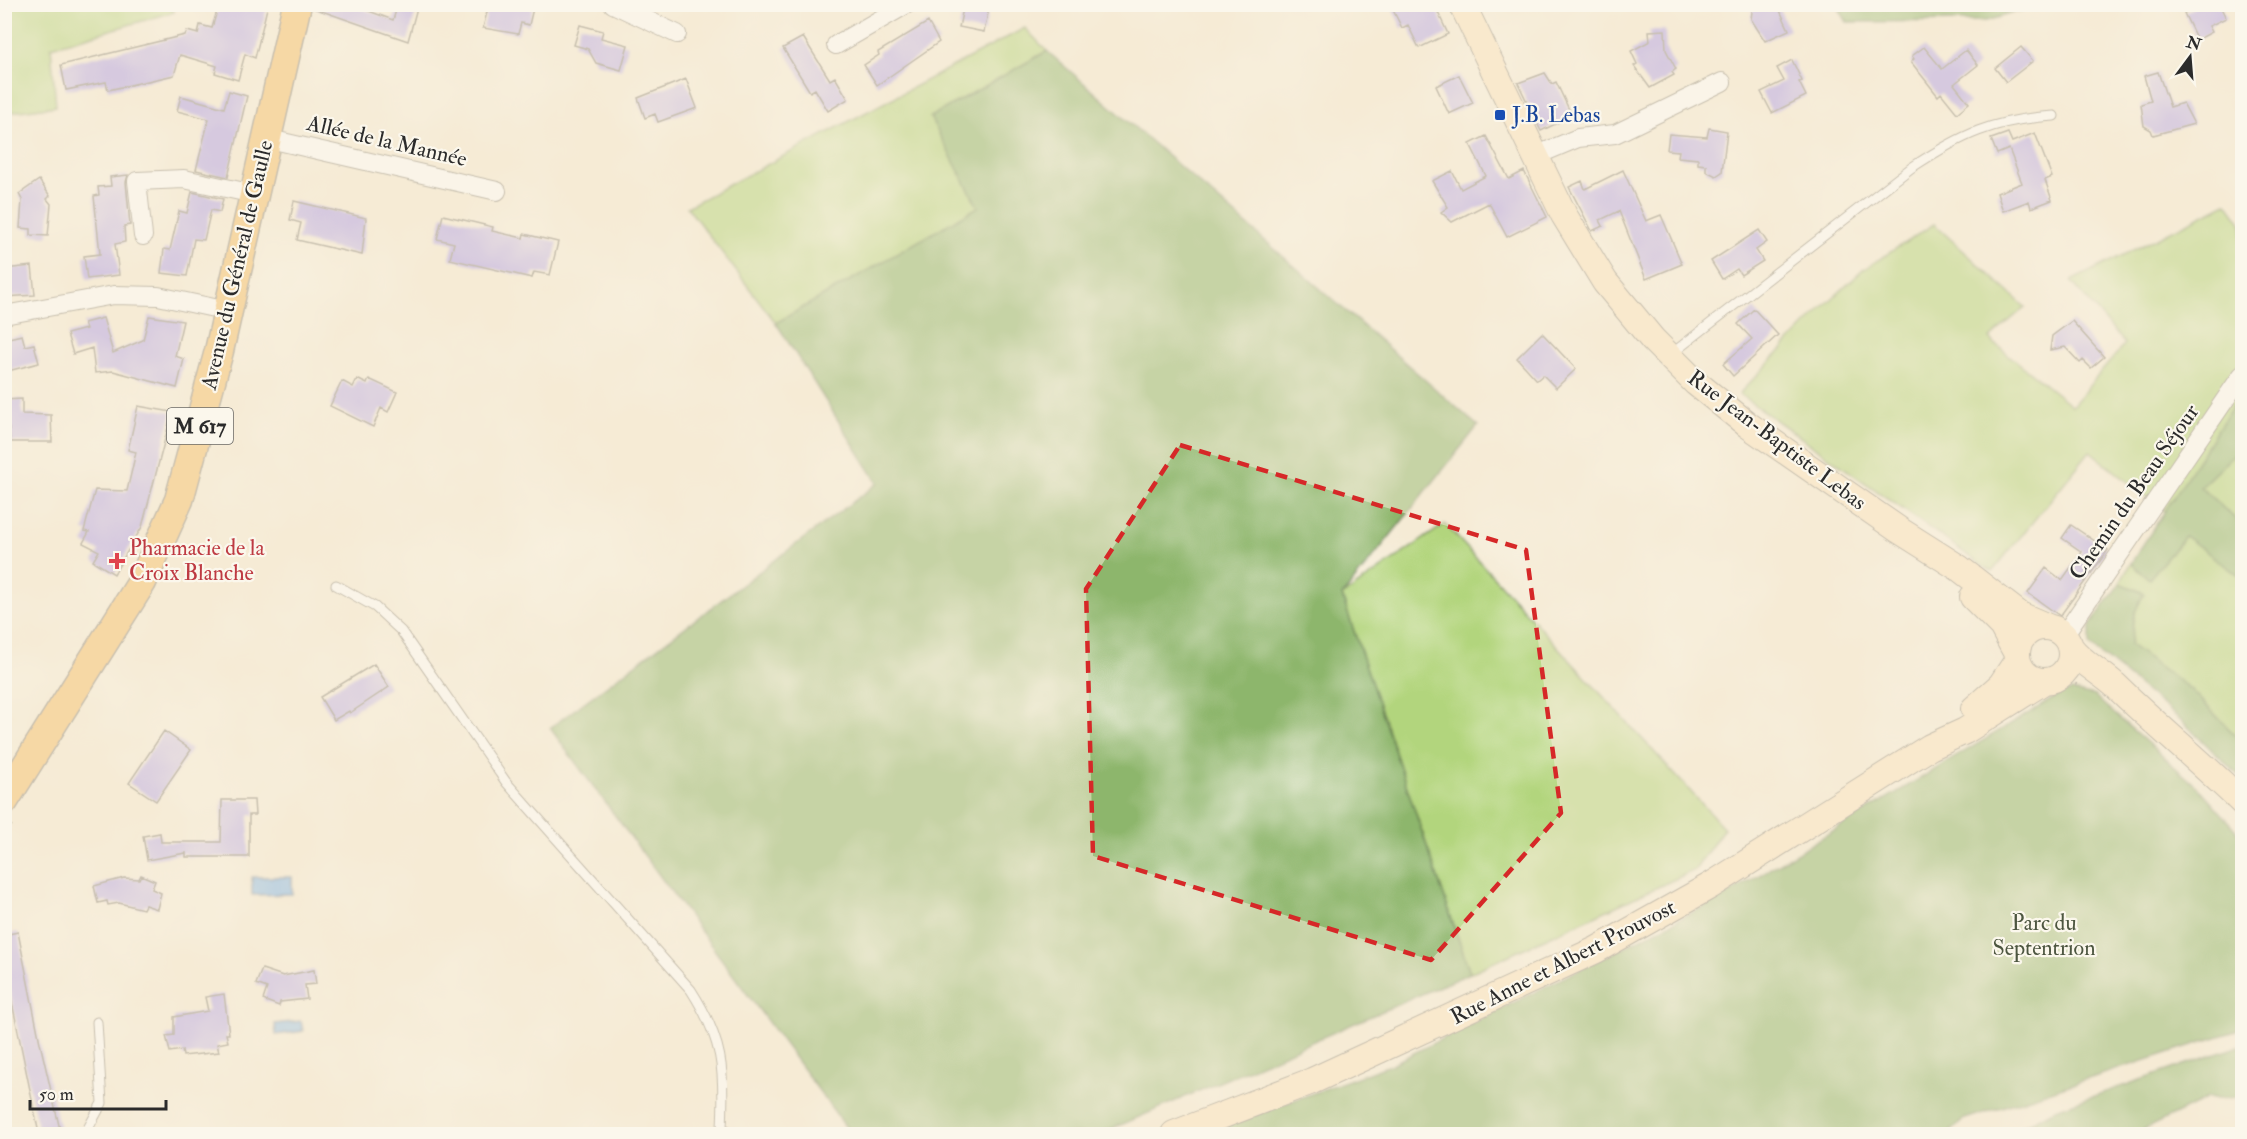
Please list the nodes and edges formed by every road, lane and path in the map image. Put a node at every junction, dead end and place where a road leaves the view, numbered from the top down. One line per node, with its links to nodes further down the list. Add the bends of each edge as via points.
1 (297, 4): 9 (main road, Avenue du Général de Gaulle / M 617)
2 (613, 4): 5 (street)
3 (907, 4): 6 (street)
4 (1462, 4): 10 (main road, Rue Jean-Baptiste Lebas)
5 (677, 33)
6 (836, 45)
7 (1722, 82): 10 (street, via 1615,134 1578,138)
8 (2054, 116): 16 (lane, via 2017,118 1948,143)
9 (265, 138): 11 (street, Allée de la Mannée); 12 (main road, Avenue du Général de Gaulle / M 617)
10 (1535, 156): 16 (main road, Rue Jean-Baptiste Lebas, via 1593,265)
11 (497, 191)
12 (254, 194): 13 (street, via 184,179 137,181); 14 (main road, Avenue du Général de Gaulle / M 617)
13 (143, 236)
14 (228, 312): 15 (street, via 158,296 114,295); 25 (main road, Avenue du Général de Gaulle / M 617, via 187,476 156,553 138,589)
15 (4, 315)
16 (1668, 356): 18 (main road, Rue Jean-Baptiste Lebas, via 1739,418)
17 (2242, 375): 20 (street, Chemin du Beau Séjour)
18 (1899, 530): 20 (main road, Rue Jean-Baptiste Lebas, via 1959,568 2020,615); 21 (main road, Rue Jean-Baptiste Lebas, via 1996,618 2009,635)
19 (336, 585): 29 (lane, via 375,607 401,631 507,782 690,990 709,1019 717,1041 724,1084 722,1128)
20 (2060, 637): 21 (main road, via 2039,627 2026,633 2020,640); 22 (main road, via 2069,663); 23 (main road, Rue Jean-Baptiste Lebas)
21 (2017, 657): 22 (main road, via 2027,676); 24 (main road, Rue Anne et Albert Prouvost, via 2001,685)
22 (2053, 677): 23 (main road, Rue Jean-Baptiste Lebas, via 2093,681); 24 (main road, Rue Anne et Albert Prouvost, via 1965,731)
23 (2135, 705): 26 (main road, Rue Jean-Baptiste Lebas)
24 (1930, 747): 30 (main road, Rue Anne et Albert Prouvost, via 1710,886 1587,954 1312,1082)
25 (4, 801)
26 (2242, 802)
27 (97, 1022): 28 (lane, via 102,1103)
28 (86, 1134)
29 (735, 1134)
30 (1174, 1134)

